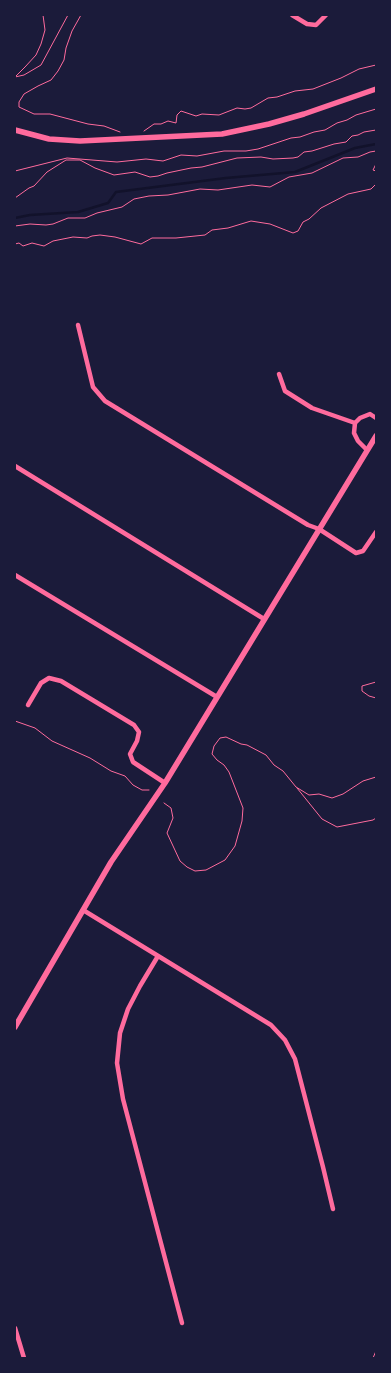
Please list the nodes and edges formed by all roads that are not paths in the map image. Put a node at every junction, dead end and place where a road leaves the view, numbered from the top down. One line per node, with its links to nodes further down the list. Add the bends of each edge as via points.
1 (292, 15): 2 (street, via 306,24 316,25)
2 (326, 15)
3 (376, 88): 4 (street, via 304,114 222,134 80,141 49,139)
4 (15, 130)
5 (78, 325): 12 (street, via 93,387 105,401)
6 (279, 374): 8 (street, via 285,390 312,408)
7 (376, 418): 8 (street, via 370,414)
8 (355, 423): 10 (street, via 354,433)
9 (376, 436): 10 (street)
10 (367, 450): 12 (street)
11 (15, 466): 15 (street)
12 (319, 529): 13 (street, via 356,553 364,551); 15 (street)
13 (376, 532)
14 (15, 575): 16 (street)
15 (264, 619): 16 (street)
16 (216, 698): 18 (street)
17 (28, 705): 18 (street, via 41,682 49,678 61,681 134,725 139,732 130,754 133,762)
18 (165, 783): 19 (street, via 111,862)
19 (83, 910): 20 (street); 21 (street)
20 (158, 956): 22 (street, via 271,1025 285,1040 295,1059); 23 (street, via 128,1008 120,1034 117,1063 123,1099)
21 (15, 1027)
22 (333, 1209)
23 (182, 1323)
24 (15, 1328): 25 (street)
25 (24, 1358)

